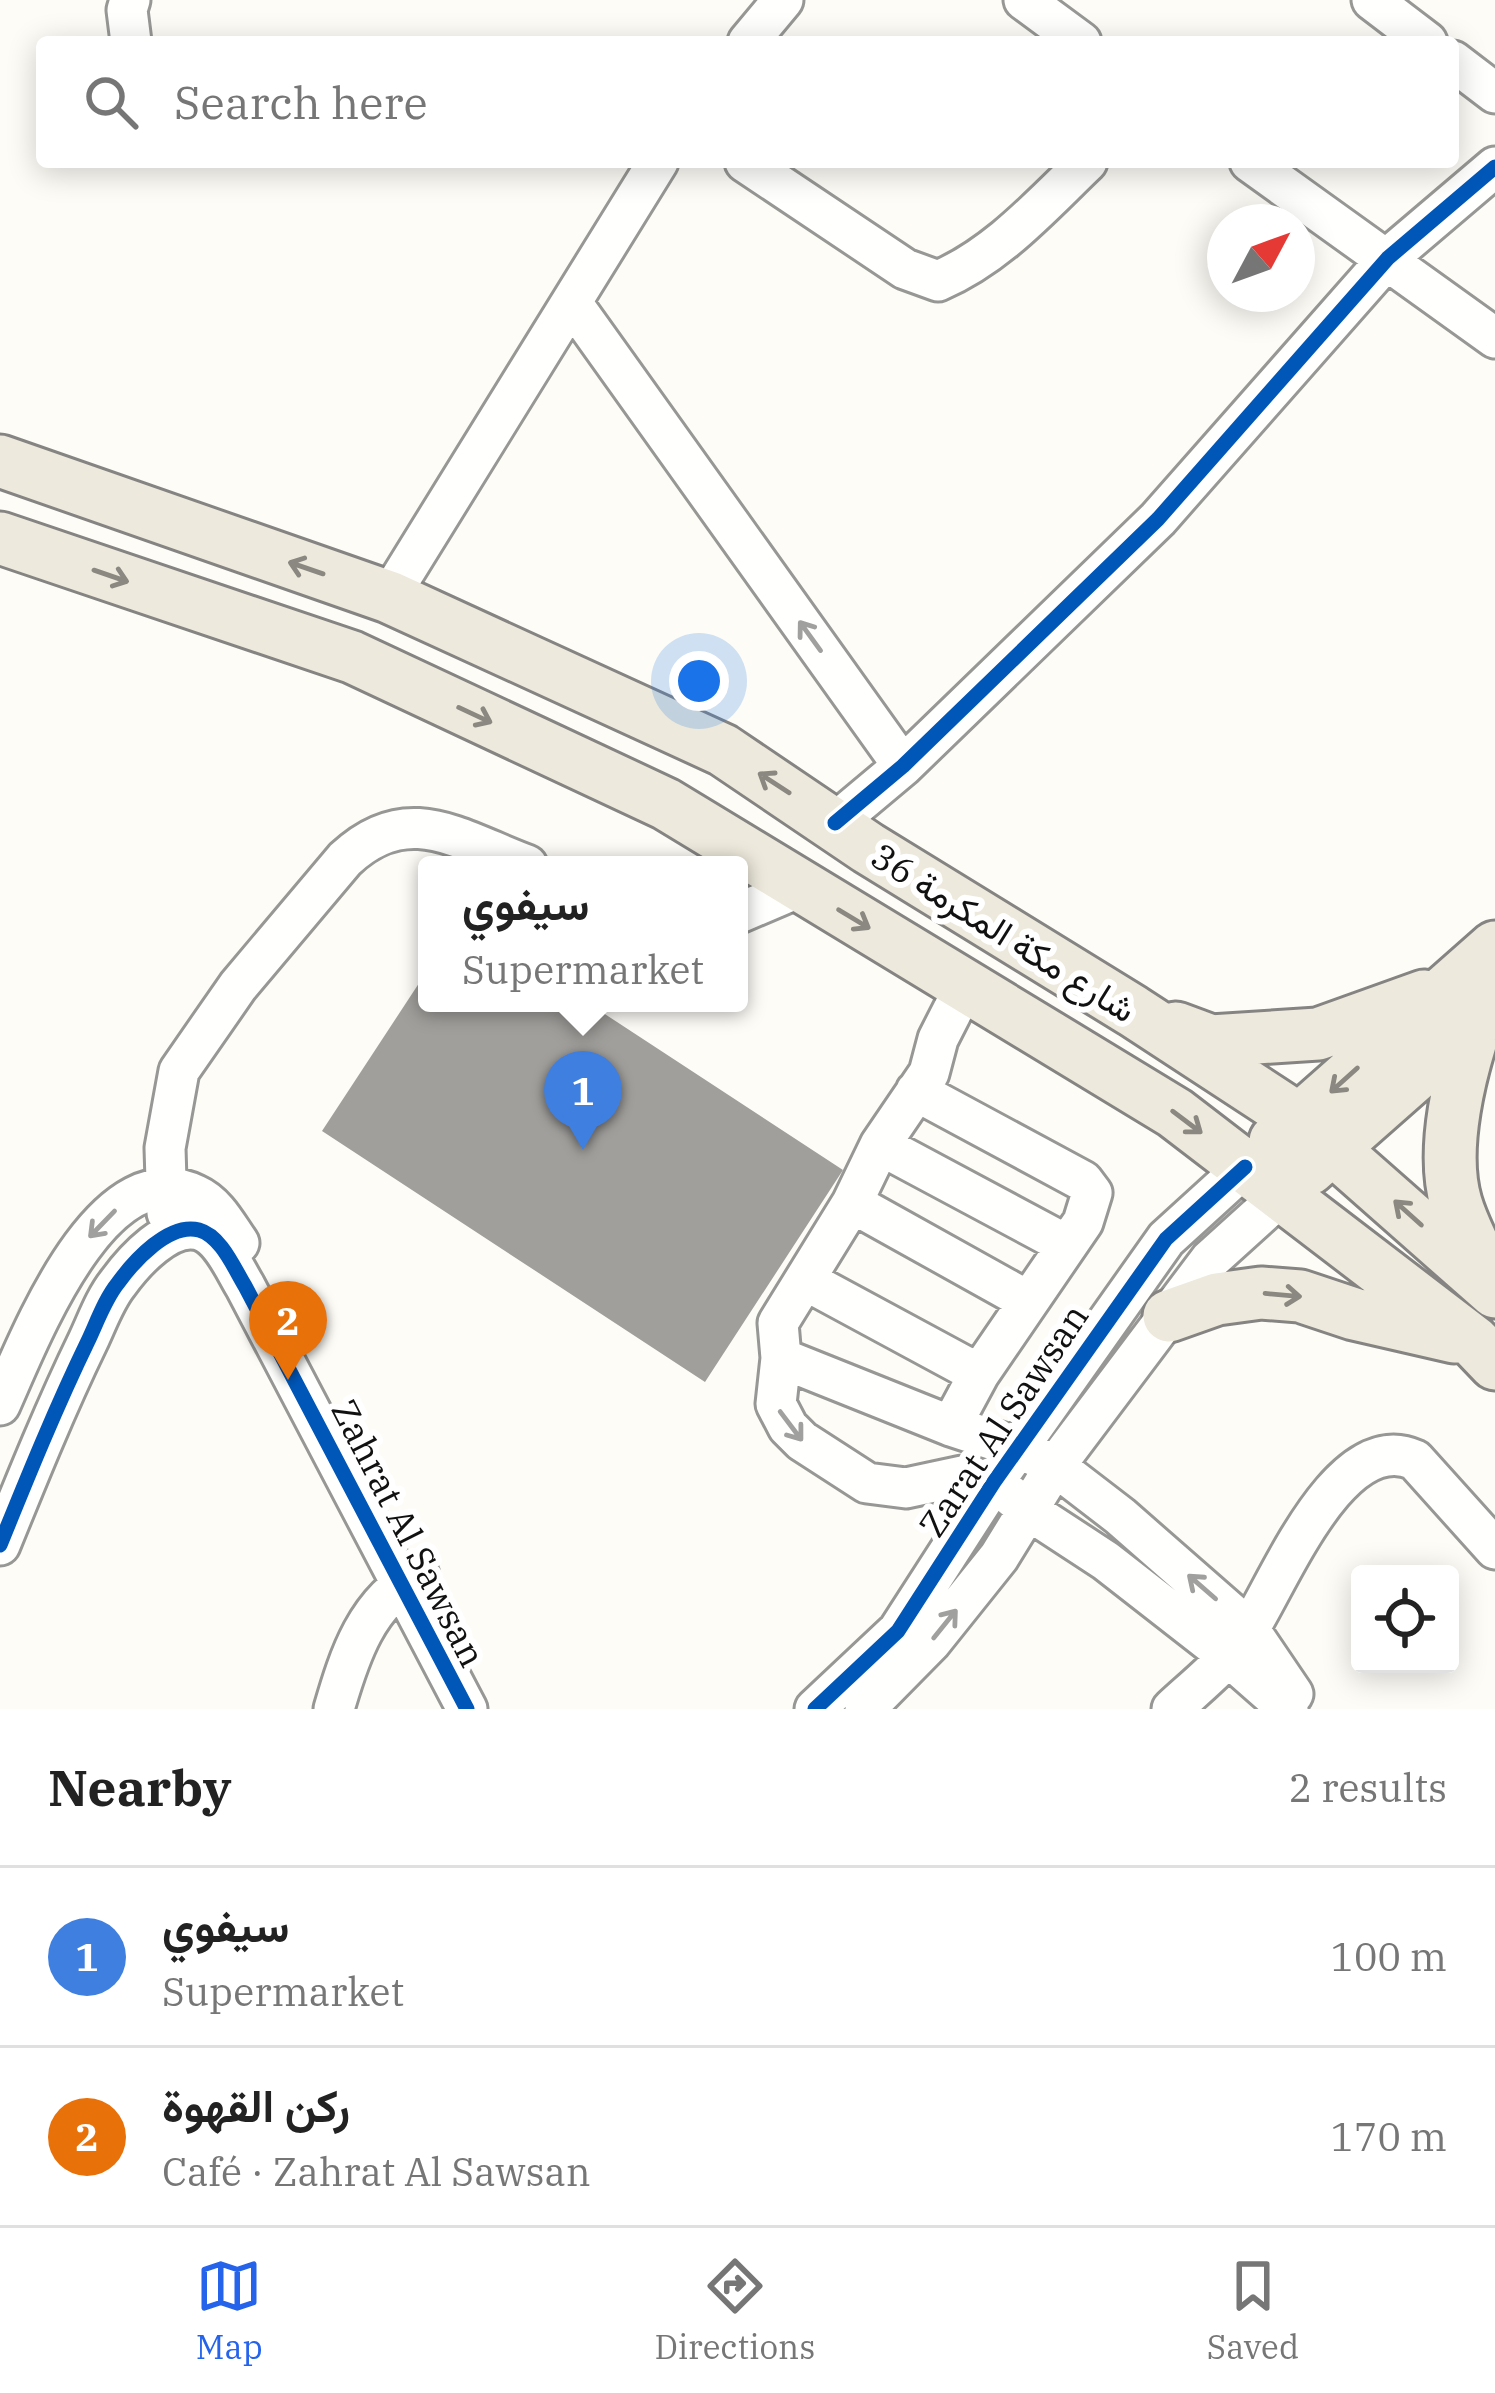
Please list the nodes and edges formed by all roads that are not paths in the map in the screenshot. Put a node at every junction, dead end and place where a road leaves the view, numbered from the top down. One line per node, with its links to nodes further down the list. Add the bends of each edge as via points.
1 (130, 0): 5 (street)
2 (783, 0): 6 (street)
3 (1024, 0): 7 (street)
4 (1372, 0): 8 (street)
5 (130, 36)
6 (753, 36)
7 (1074, 36)
8 (1419, 36)
9 (1459, 66): 10 (street)
10 (1495, 93)
11 (1495, 167): 16 (street)
12 (654, 168): 17 (street)
13 (754, 168): 14 (street, via 905,269 938,281 998,246)
14 (1081, 168)
15 (1259, 168): 16 (street)
16 (1388, 258): 18 (street); 22 (street, via 1158,519)
17 (572, 303): 21 (street); 22 (street, one-way to 17)
18 (1495, 338)
19 (0, 461): 21 (main road, شارع مكة المكرمة 36, one-way to 19)
20 (0, 538): 25 (main road, شارع مكة المكرمة 36, one-way to 25, via 352,657 665,804)
21 (389, 597): 23 (main road, شارع مكة المكرمة 36, one-way to 21, via 723,750)
22 (903, 766): 23 (street)
23 (835, 823): 30 (main road, شارع مكة المكرمة 36)
24 (503, 856): 35 (street, via 420,825 364,842 238,986 179,1071)
25 (800, 886): 26 (street); 28 (main road, شارع مكة المكرمة 36, one-way to 28)
26 (748, 909)
27 (1495, 947): 29 (main road)
28 (964, 986): 31 (street); 34 (main road, شارع مكة المكرمة 36, one-way to 34, via 1175,1113)
29 (1473, 1004): 30 (main road, via 1264,1040 1211,1041); 32 (main road); 40 (main road, via 1450,1166 1456,1202)
30 (1133, 1011): 32 (main road, شارع مكة المكرمة 36)
31 (916, 1090): 33 (street); 38 (street, via 1083,1181 1093,1199)
32 (1317, 1134): 34 (main road); 40 (main road, شارع مكة المكرمة 36, one-way to 32)
33 (880, 1144): 36 (street); 38 (street)
34 (1264, 1180): 42 (street); 43 (main road, شارع مكة المكرمة 36); 48 (street, Zarat Al Sawsan, via 1166,1239)
35 (165, 1189): 37 (street); 46 (street, one-way to 46, via 140,1193 99,1222 49,1299); 53 (street, via 196,1194 232,1232)
36 (852, 1203): 39 (street); 41 (street)
37 (169, 1236): 51 (street, via 115,1286); 53 (street, Zahrat Al Sawsan, via 188,1229 215,1239)
38 (1065, 1244): 41 (street)
39 (805, 1280): 44 (street, via 778,1323); 45 (street)
40 (1494, 1290)
41 (1028, 1301): 45 (street)
42 (1169, 1316): 43 (main road, one-way to 43, via 1217,1299 1300,1296); 48 (street)
43 (1484, 1353)
44 (781, 1358): 47 (street); 49 (street, one-way to 49, via 776,1403 788,1427 867,1483 906,1489 962,1476)
45 (979, 1375): 47 (street)
46 (0, 1405)
47 (951, 1426): 48 (street)
48 (1038, 1457): 49 (street, Zarat Al Sawsan); 50 (street); 54 (street, one-way to 48, via 1120,1516)
49 (994, 1482): 50 (street); 58 (street, Zarat Al Sawsan, via 898,1631)
50 (1028, 1510): 54 (street); 59 (street, one-way to 50, via 931,1642)
51 (0, 1545)
52 (1495, 1549): 54 (street, via 1415,1460 1382,1454 1358,1465 1295,1544)
53 (412, 1578): 55 (street, via 372,1612); 56 (street, Zahrat Al Sawsan); 57 (street)
54 (1239, 1643): 60 (street); 61 (street); 62 (street)
55 (334, 1709)
56 (467, 1709)
57 (498, 1709)
58 (815, 1709)
59 (865, 1709)
60 (1172, 1709)
61 (1288, 1709)
62 (1302, 1709)

